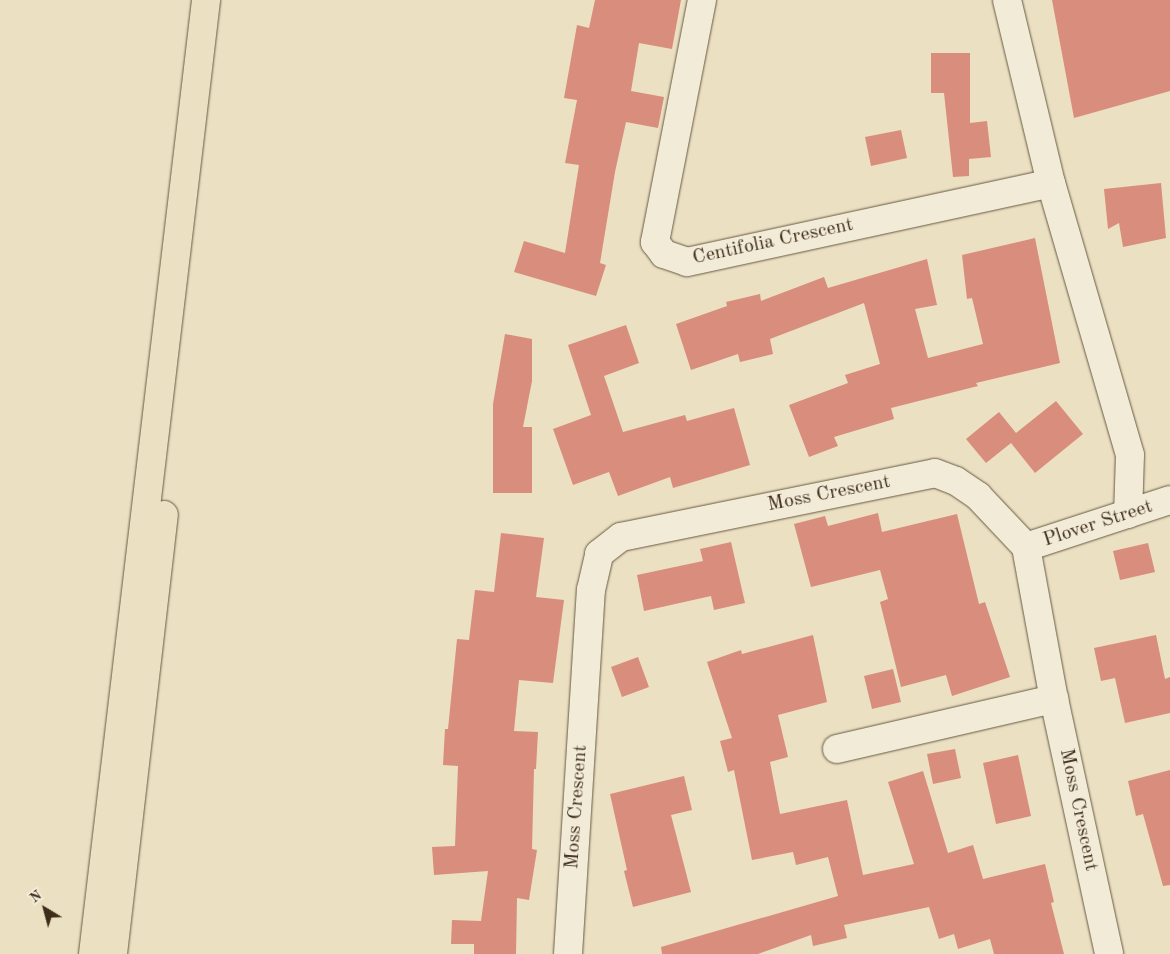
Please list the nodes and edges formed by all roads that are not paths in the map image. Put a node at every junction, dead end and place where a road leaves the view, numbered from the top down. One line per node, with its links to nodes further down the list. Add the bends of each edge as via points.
1 (206, 0): 11 (highway)
2 (225, 0): 12 (highway)
3 (702, 0): 5 (street, Centifolia Crescent, via 655,242 664,254 687,262)
4 (1007, 0): 5 (street)
5 (1051, 183): 7 (street, via 1130,455)
6 (1170, 500): 7 (street, Plover Street)
7 (1128, 514): 8 (street, Plover Street)
8 (1026, 547): 9 (street, Moss Crescent); 13 (street, Moss Crescent, via 978,496 956,481 935,473 621,536 599,554 591,590)
9 (1054, 699): 10 (street); 14 (street, Moss Crescent)
10 (838, 749)
11 (93, 954)
12 (113, 954)
13 (568, 954)
14 (1109, 954)

